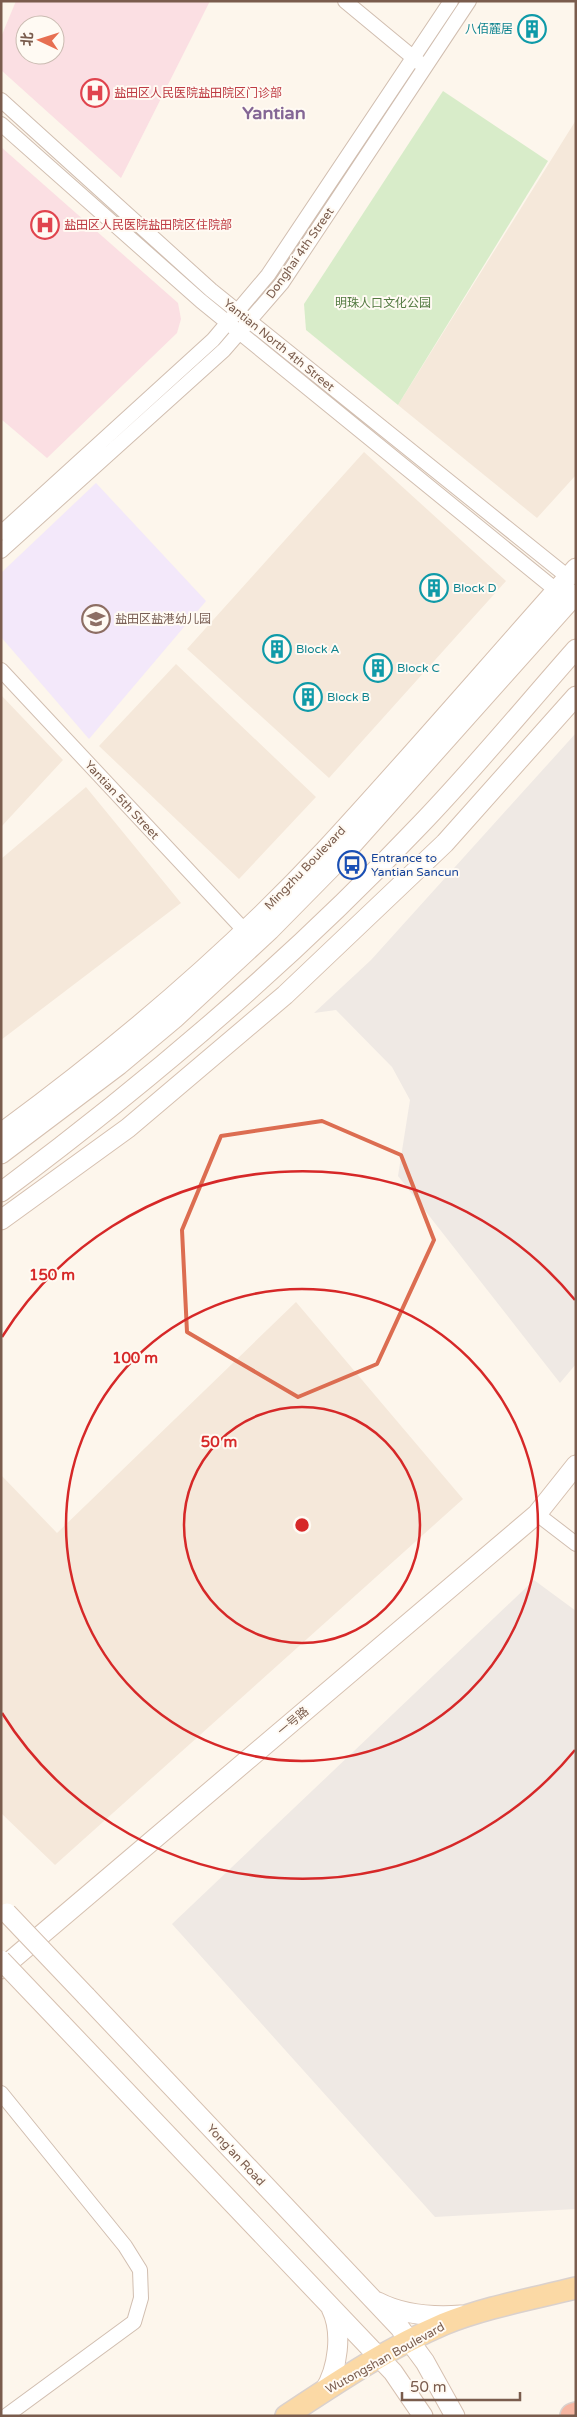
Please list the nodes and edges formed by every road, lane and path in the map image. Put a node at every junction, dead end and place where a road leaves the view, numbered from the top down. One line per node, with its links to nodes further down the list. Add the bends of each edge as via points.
1 (345, 1): 4 (street)
2 (451, 1): 4 (street, Donghai 4th Street)
3 (469, 1): 5 (street, Donghai 4th Street)
4 (413, 58): 5 (street); 8 (street, Donghai 4th Street, via 268,275)
5 (425, 67): 9 (street, Donghai 4th Street, via 282,283)
6 (1, 100): 8 (street, Yantian North 4th Street)
7 (1, 124): 10 (street, Yantian North 4th Street)
8 (237, 311): 9 (street, Yantian North 4th Street); 10 (street, Donghai 4th Street)
9 (249, 321): 11 (street, Donghai 4th Street); 14 (street, Yantian North 4th Street)
10 (227, 323): 11 (street, Yantian North 4th Street); 12 (street, Donghai 4th Street, via 213,340)
11 (239, 332): 13 (street, Donghai 4th Street, via 224,350); 14 (street, Yantian North 4th Street)
12 (1, 533)
13 (1, 551)
14 (567, 578): 19 (main road, Mingzhu Boulevard, via 324,851)
15 (576, 594): 21 (main road, Mingzhu Boulevard, via 336,863 270,930 218,980 132,1053)
16 (576, 650): 22 (main road, via 422,824 266,976 115,1104)
17 (1, 670): 19 (street, Yantian 5th Street)
18 (576, 696): 23 (main road, via 445,843 285,995 128,1128)
19 (244, 930): 20 (main road, Mingzhu Boulevard, via 108,1052)
20 (1, 1133)
21 (1, 1154)
22 (1, 1192)
23 (1, 1220)
24 (576, 1465): 25 (main road, 一号路)
25 (538, 1514): 26 (street); 29 (main road, 一号路)
26 (576, 1544)
27 (4, 1910): 32 (main road, Yong'an Road, bridge)
28 (1, 1960): 33 (main road, bridge)
29 (1, 1969)
30 (1, 2093): 38 (street, via 125,2246 140,2270 142,2298 134,2322)
31 (576, 2288): 34 (main road, Wutongshan Boulevard)
32 (370, 2296): 34 (main road, via 390,2307 421,2315); 35 (main road, Yong'an Road)
33 (330, 2305): 36 (main road); 37 (main road, via 336,2322 337,2342 332,2374)
34 (479, 2312): 35 (main road, Wutongshan Boulevard, via 443,2324)
35 (411, 2341): 36 (main road, Wutongshan Boulevard); 41 (main road, Yong'an Road)
36 (379, 2358): 37 (main road, Wutongshan Boulevard); 40 (main road, via 406,2389)
37 (324, 2391): 39 (main road, Wutongshan Boulevard)
38 (6, 2416)
39 (286, 2416)
40 (423, 2416)
41 (455, 2416)

